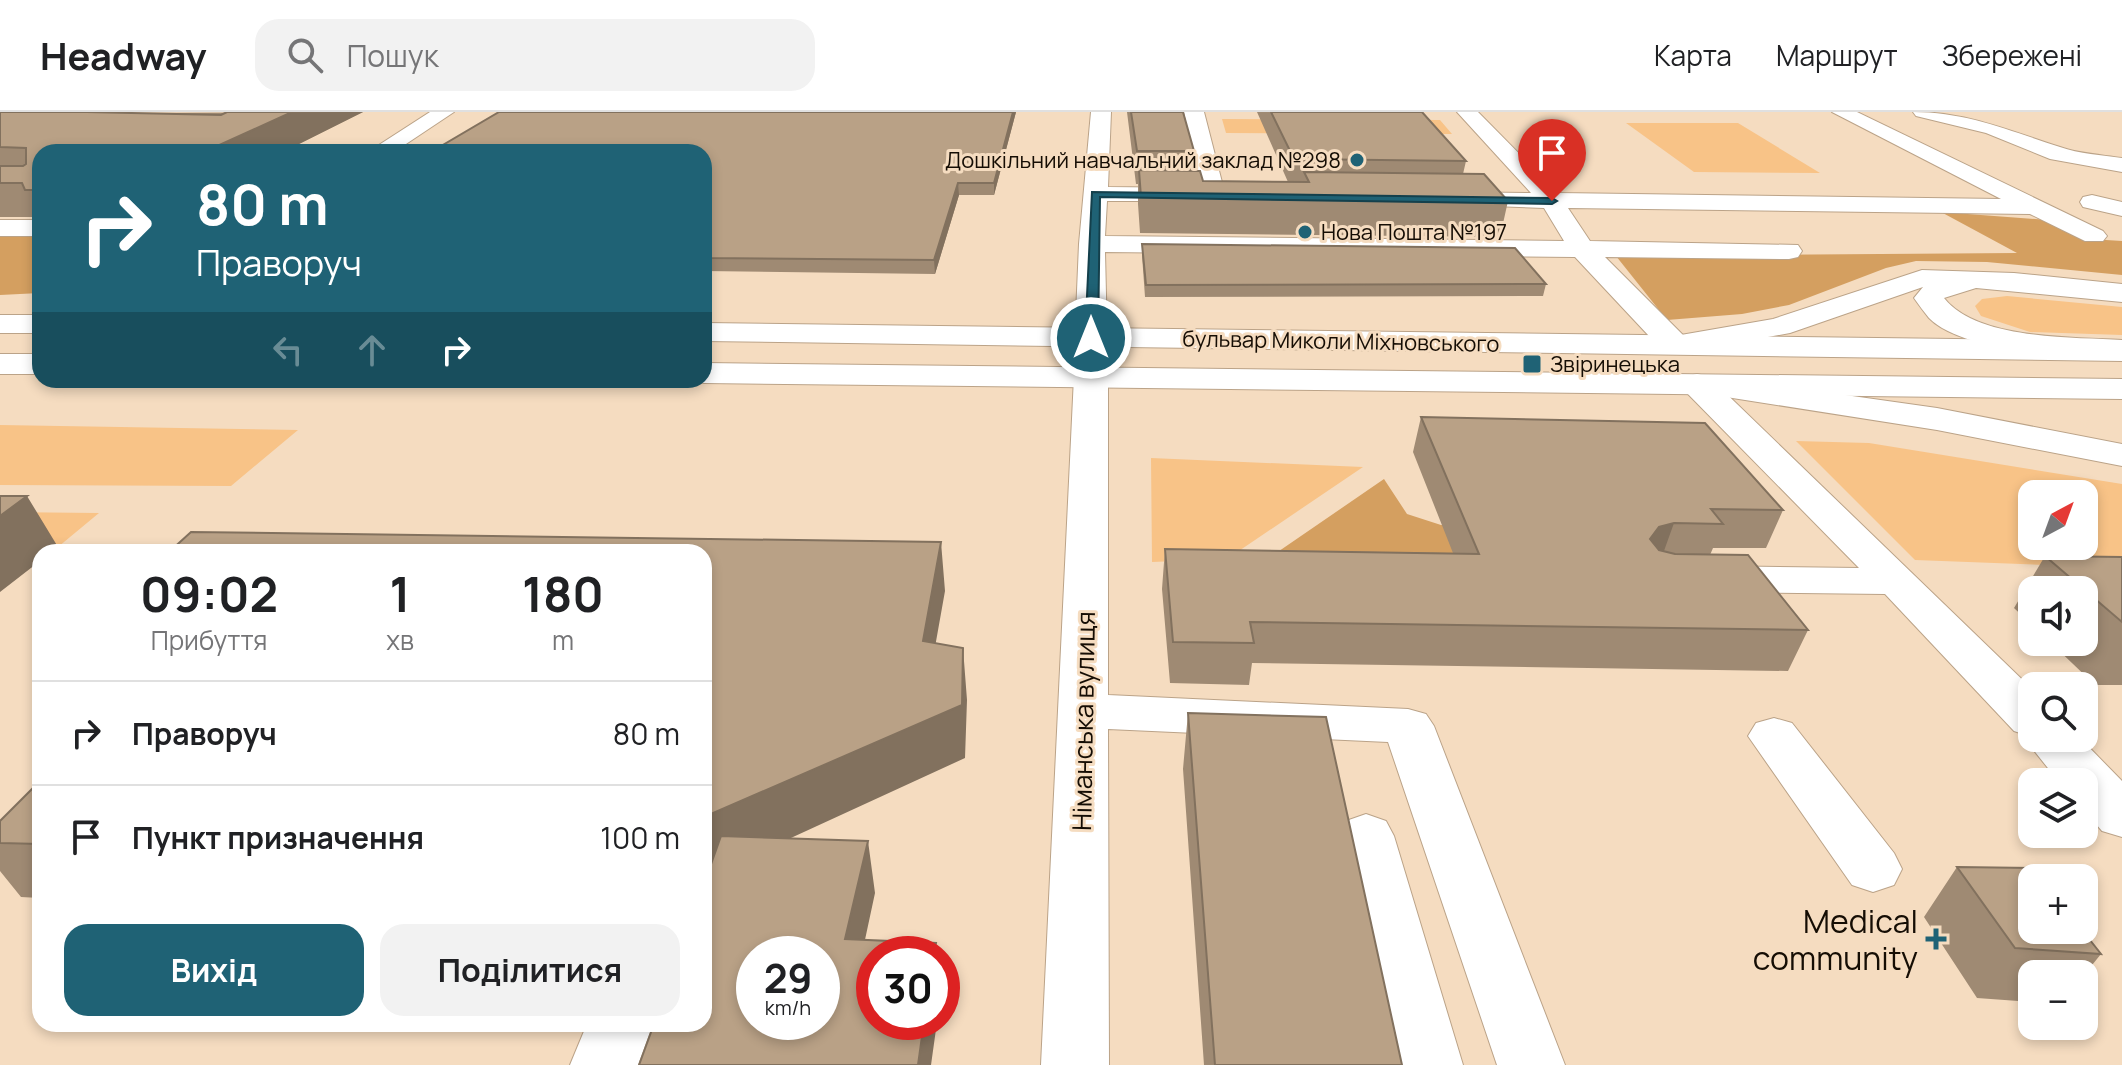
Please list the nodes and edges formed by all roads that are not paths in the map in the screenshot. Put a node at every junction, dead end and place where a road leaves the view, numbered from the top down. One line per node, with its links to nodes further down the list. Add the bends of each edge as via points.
1 (444, 112): 9 (main road)
2 (1101, 112): 12 (main road, Німанська вулиця)
3 (1194, 112): 13 (main road)
4 (1467, 112): 16 (main road)
5 (1842, 112): 18 (main road)
6 (1925, 112): 7 (main road); 11 (main road, via 1993,129 2058,154)
7 (2029, 122)
8 (2087, 137): 10 (main road)
9 (392, 144)
10 (2122, 151)
11 (2122, 165)
12 (1095, 194): 13 (main road); 23 (main road, Німанська вулиця)
13 (1213, 194): 14 (main road)
14 (1243, 195)
15 (1428, 199): 16 (main road)
16 (1552, 201): 18 (main road); 24 (main road)
17 (2092, 202): 19 (main road)
18 (2040, 207): 22 (main road)
19 (2122, 209)
20 (0, 228): 21 (main road)
21 (32, 228)
22 (2094, 236)
23 (1092, 244): 24 (main road); 33 (main road, Німанська вулиця)
24 (1581, 248): 25 (main road); 31 (main road)
25 (1789, 251)
26 (1980, 279): 27 (main road); 31 (main road, via 1922,278 1779,327); 32 (main road, via 1936,290 1929,298 1933,308 1968,328 2009,339)
27 (2122, 293)
28 (0, 324): 29 (main road)
29 (32, 324)
30 (712, 333): 33 (main road, бульвар Миколи Міхновського)
31 (1675, 345): 32 (main road, бульвар Миколи Міхновського); 33 (main road, бульвар Миколи Міхновського)
32 (2122, 350)
33 (1091, 357): 36 (main road, бульвар Миколи Міхновського); 37 (main road, бульвар Миколи Міхновського); 43 (main road, Німанська вулиця)
34 (0, 364): 35 (main road)
35 (32, 364)
36 (712, 373)
37 (1697, 384): 38 (main road, бульвар Миколи Міхновського); 39 (main road, via 1937,419); 41 (main road)
38 (2122, 389)
39 (2122, 455)
40 (1661, 578): 41 (main road)
41 (1898, 581): 42 (main road)
42 (2018, 705)
43 (1083, 711): 51 (main road, Німанська вулиця); 53 (main road, via 1408,726)
44 (1774, 736): 48 (main road)
45 (2063, 752): 46 (main road)
46 (2122, 816)
47 (1366, 836): 52 (main road)
48 (1873, 869)
49 (617, 1032): 50 (main road)
50 (604, 1065)
51 (1075, 1065)
52 (1429, 1065)
53 (1531, 1065)

